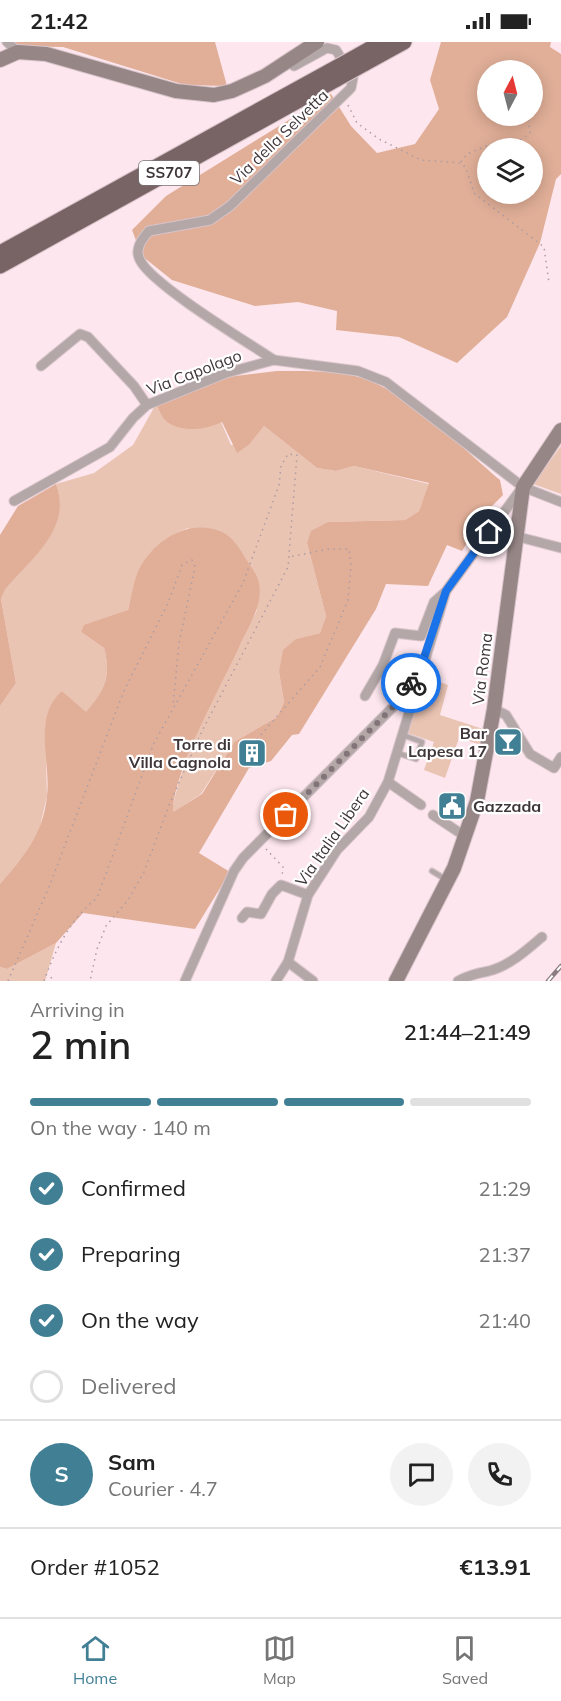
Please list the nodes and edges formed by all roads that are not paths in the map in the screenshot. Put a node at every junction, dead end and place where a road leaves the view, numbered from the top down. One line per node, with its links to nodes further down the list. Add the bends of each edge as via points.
1 (7, 42): 5 (street)
2 (317, 42): 8 (main road)
3 (382, 42): 7 (highway, SS707)
4 (404, 42): 7 (highway, SS707)
5 (18, 52): 6 (main road); 8 (main road, via 63,58 196,94 214,95 232,92)
6 (0, 60)
7 (361, 60): 9 (highway, SS707, bridge)
8 (289, 62): 10 (street, Via della Selvetta, via 294,66 327,48 336,50 353,78 351,88 230,206 210,220 149,231)
9 (334, 75): 11 (highway, SS707); 12 (highway, SS707)
10 (141, 240): 13 (street, Via Capolago, via 139,258 148,271)
11 (0, 253)
12 (0, 266)
13 (273, 360): 15 (street, Via Capolago, via 226,373); 17 (street, Via Capolago, via 358,371 386,382)
14 (41, 366): 15 (street, via 80,334 88,337)
15 (147, 405): 18 (street, Via Capolago, via 110,447)
16 (561, 430): 17 (main road)
17 (523, 487): 19 (street, Via Capolago); 20 (main road, Via Roma); 22 (street, Via Italia Libera)
18 (14, 501)
19 (561, 502)
20 (515, 536): 21 (street); 25 (main road, Via Roma)
21 (561, 548)
22 (446, 591): 23 (street, Via Italia Libera); 24 (street, via 434,602 421,636 395,633)
23 (420, 670): 26 (street, Via Italia Libera); 39 (street, via 395,705 262,837 234,871)
24 (365, 696)
25 (494, 709): 28 (street, via 506,715 530,754 554,768); 32 (main road, Via Roma, via 477,801)
26 (403, 735): 27 (street, Via Italia Libera); 27 (lane, via 422,742 416,759)
27 (397, 753): 29 (street, Via Italia Libera)
28 (561, 757)
29 (388, 782): 30 (street); 35 (street, Via Italia Libera, via 369,817 337,850)
30 (421, 806)
31 (433, 815): 32 (street)
32 (466, 837): 34 (main road, Via Roma)
33 (432, 872): 34 (lane)
34 (448, 880): 42 (main road, Via Roma)
35 (308, 895): 36 (street, via 281,885 261,914 247,912); 38 (street, Via Italia Libera)
36 (242, 918)
37 (542, 937): 43 (street, via 497,967)
38 (288, 962): 40 (street, Via Italia Libera); 41 (street)
39 (185, 981)
40 (276, 981)
41 (313, 981)
42 (396, 981)
43 (458, 981)

